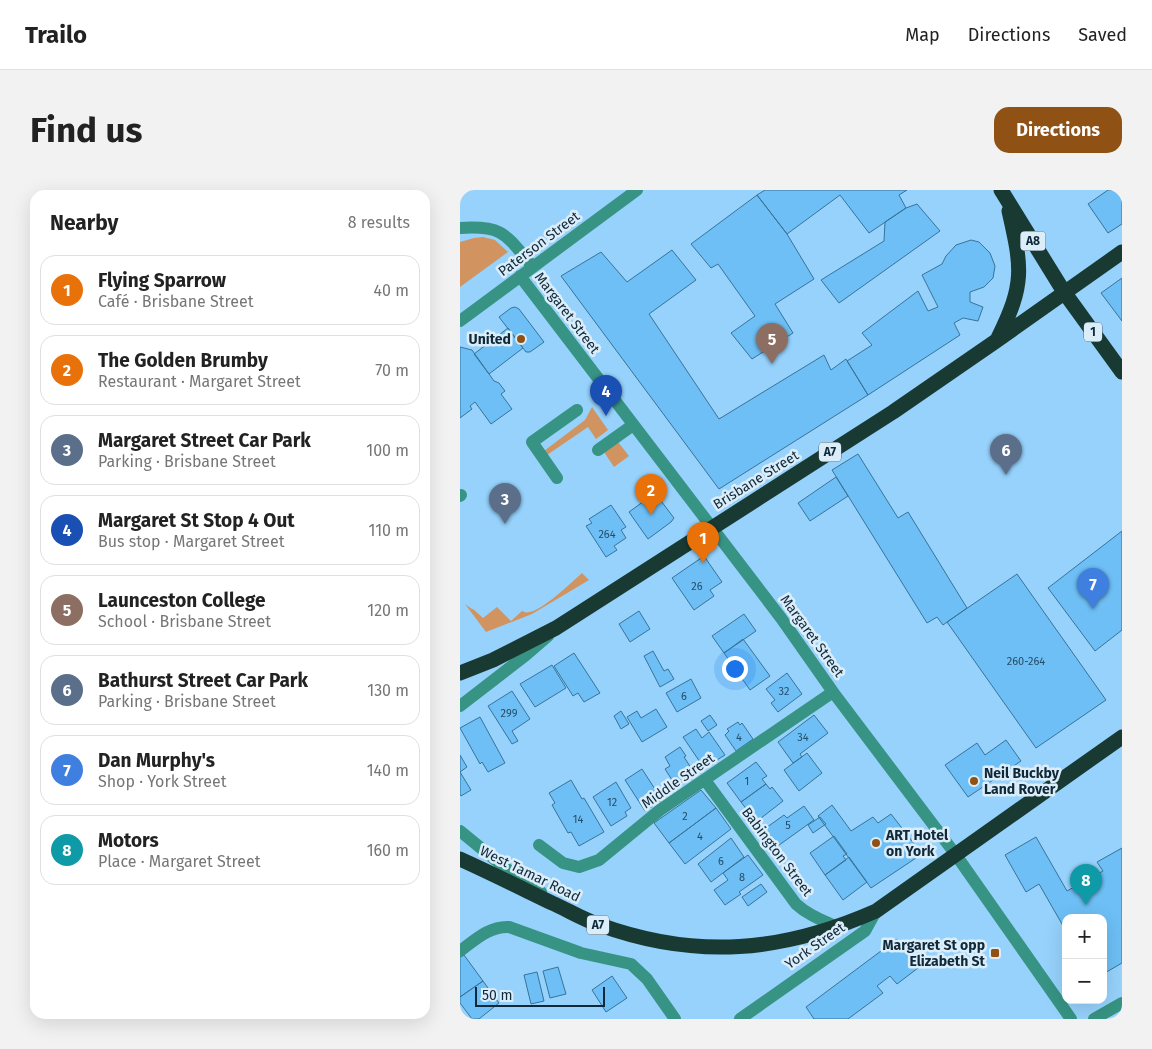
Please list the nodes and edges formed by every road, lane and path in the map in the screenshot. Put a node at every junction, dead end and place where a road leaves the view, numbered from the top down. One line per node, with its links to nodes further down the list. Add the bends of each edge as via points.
1 (637, 190): 5 (street, Paterson Street)
2 (1003, 194): 7 (highway, A8); 9 (highway, via 1018,256 1019,276 1011,311)
3 (460, 228): 5 (street, via 482,227 501,232)
4 (1122, 252): 7 (highway, Brisbane Street)
5 (534, 267): 6 (street, Paterson Street)
6 (520, 276): 8 (street, Paterson Street); 12 (street, Margaret Street)
7 (1064, 292): 9 (highway, Brisbane Street / A7); 10 (highway, 1)
8 (460, 321)
9 (996, 341): 15 (highway, Brisbane Street / A7, via 893,412)
10 (1122, 372)
11 (577, 410): 14 (street, via 532,442)
12 (633, 425): 13 (street); 15 (street, Margaret Street)
13 (598, 450)
14 (557, 478)
15 (712, 527): 16 (highway, Brisbane Street / A7); 18 (street, Margaret Street)
16 (556, 628): 17 (highway, A7); 19 (street, Brisbane Street)
17 (460, 673)
18 (833, 692): 21 (street, Middle Street); 24 (street, Margaret Street)
19 (460, 706)
20 (1122, 737): 24 (highway, York Street / A7)
21 (706, 780): 23 (street, Middle Street, via 660,810 599,860 579,866 563,863); 28 (street, Babington Street, via 796,904 814,917)
22 (460, 831): 27 (street, via 504,867)
23 (539, 845)
24 (956, 855): 26 (highway, York Street / A7); 33 (street, Margaret Street)
25 (460, 859): 27 (highway, West Tamar Road / A7)
26 (876, 910): 28 (highway, West Tamar Road / A7); 32 (street, York Street, via 865,931)
27 (570, 911): 28 (highway, West Tamar Road / A7, via 598,925 625,933 685,945 720,947 779,942)
28 (837, 927)
29 (460, 951): 31 (street, via 500,926 581,953 631,964 647,979)
30 (1122, 1002): 34 (street)
31 (676, 1019)
32 (740, 1019)
33 (1071, 1019)
34 (1094, 1019)

